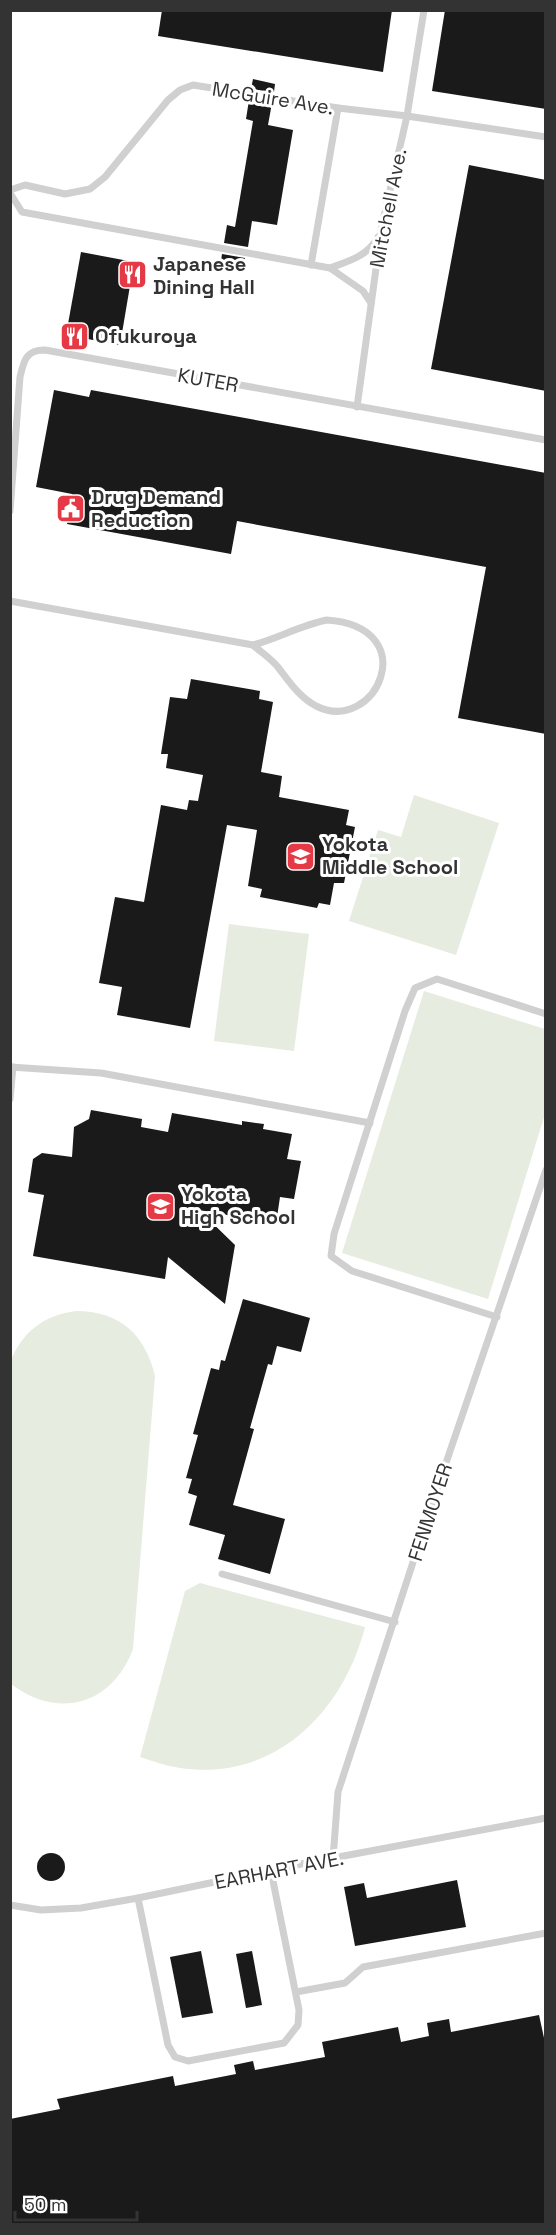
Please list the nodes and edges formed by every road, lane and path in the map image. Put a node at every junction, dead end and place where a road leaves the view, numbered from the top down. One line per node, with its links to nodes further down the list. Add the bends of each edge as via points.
1 (424, 10): 3 (lane, Mitchell Ave.)
2 (338, 108): 3 (lane, McGuire Ave.); 5 (lane, McGuire Ave., via 193,85 168,100 105,177 90,189 65,194 25,186); 7 (lane)
3 (406, 116): 4 (lane, McGuire Ave.); 6 (lane, Mitchell Ave.)
4 (546, 137)
5 (10, 192): 7 (lane, via 22,212)
6 (381, 232): 8 (lane, via 363,255); 9 (lane, Mitchell Ave.)
7 (311, 265): 8 (lane)
8 (330, 268): 9 (lane, via 363,291)
9 (371, 303): 10 (lane, Mitchell Ave.)
10 (357, 407): 11 (lane, KUTER); 12 (lane, KUTER, via 34,350 20,377)
11 (546, 440)
12 (10, 511)
13 (10, 601): 14 (lane)
14 (254, 645): 14 (lane, via 306,624 344,621 371,634 382,652 383,664 373,693 361,705 332,712 305,699)
15 (546, 1014): 18 (lane, via 437,979 415,988)
16 (12, 1067): 17 (lane); 18 (lane, via 101,1073)
17 (10, 1099)
18 (370, 1123): 20 (lane, via 334,1234 331,1256 352,1271)
19 (546, 1170): 20 (lane, FENMOYER)
20 (497, 1317): 22 (lane, FENMOYER)
21 (222, 1574): 22 (lane)
22 (395, 1622): 24 (lane, FENMOYER, via 338,1792)
23 (546, 1818): 24 (lane, EARHART AVE.)
24 (333, 1859): 25 (lane, EARHART AVE.)
25 (271, 1871): 26 (lane, EARHART AVE.); 29 (lane)
26 (138, 1898): 27 (lane, EARHART AVE., via 81,1908 40,1910); 29 (lane, via 168,2045 175,2057 188,2061 284,2043 298,2025)
27 (10, 1905)
28 (546, 1933): 29 (lane, via 363,1967 345,1983)
29 (296, 1992)

